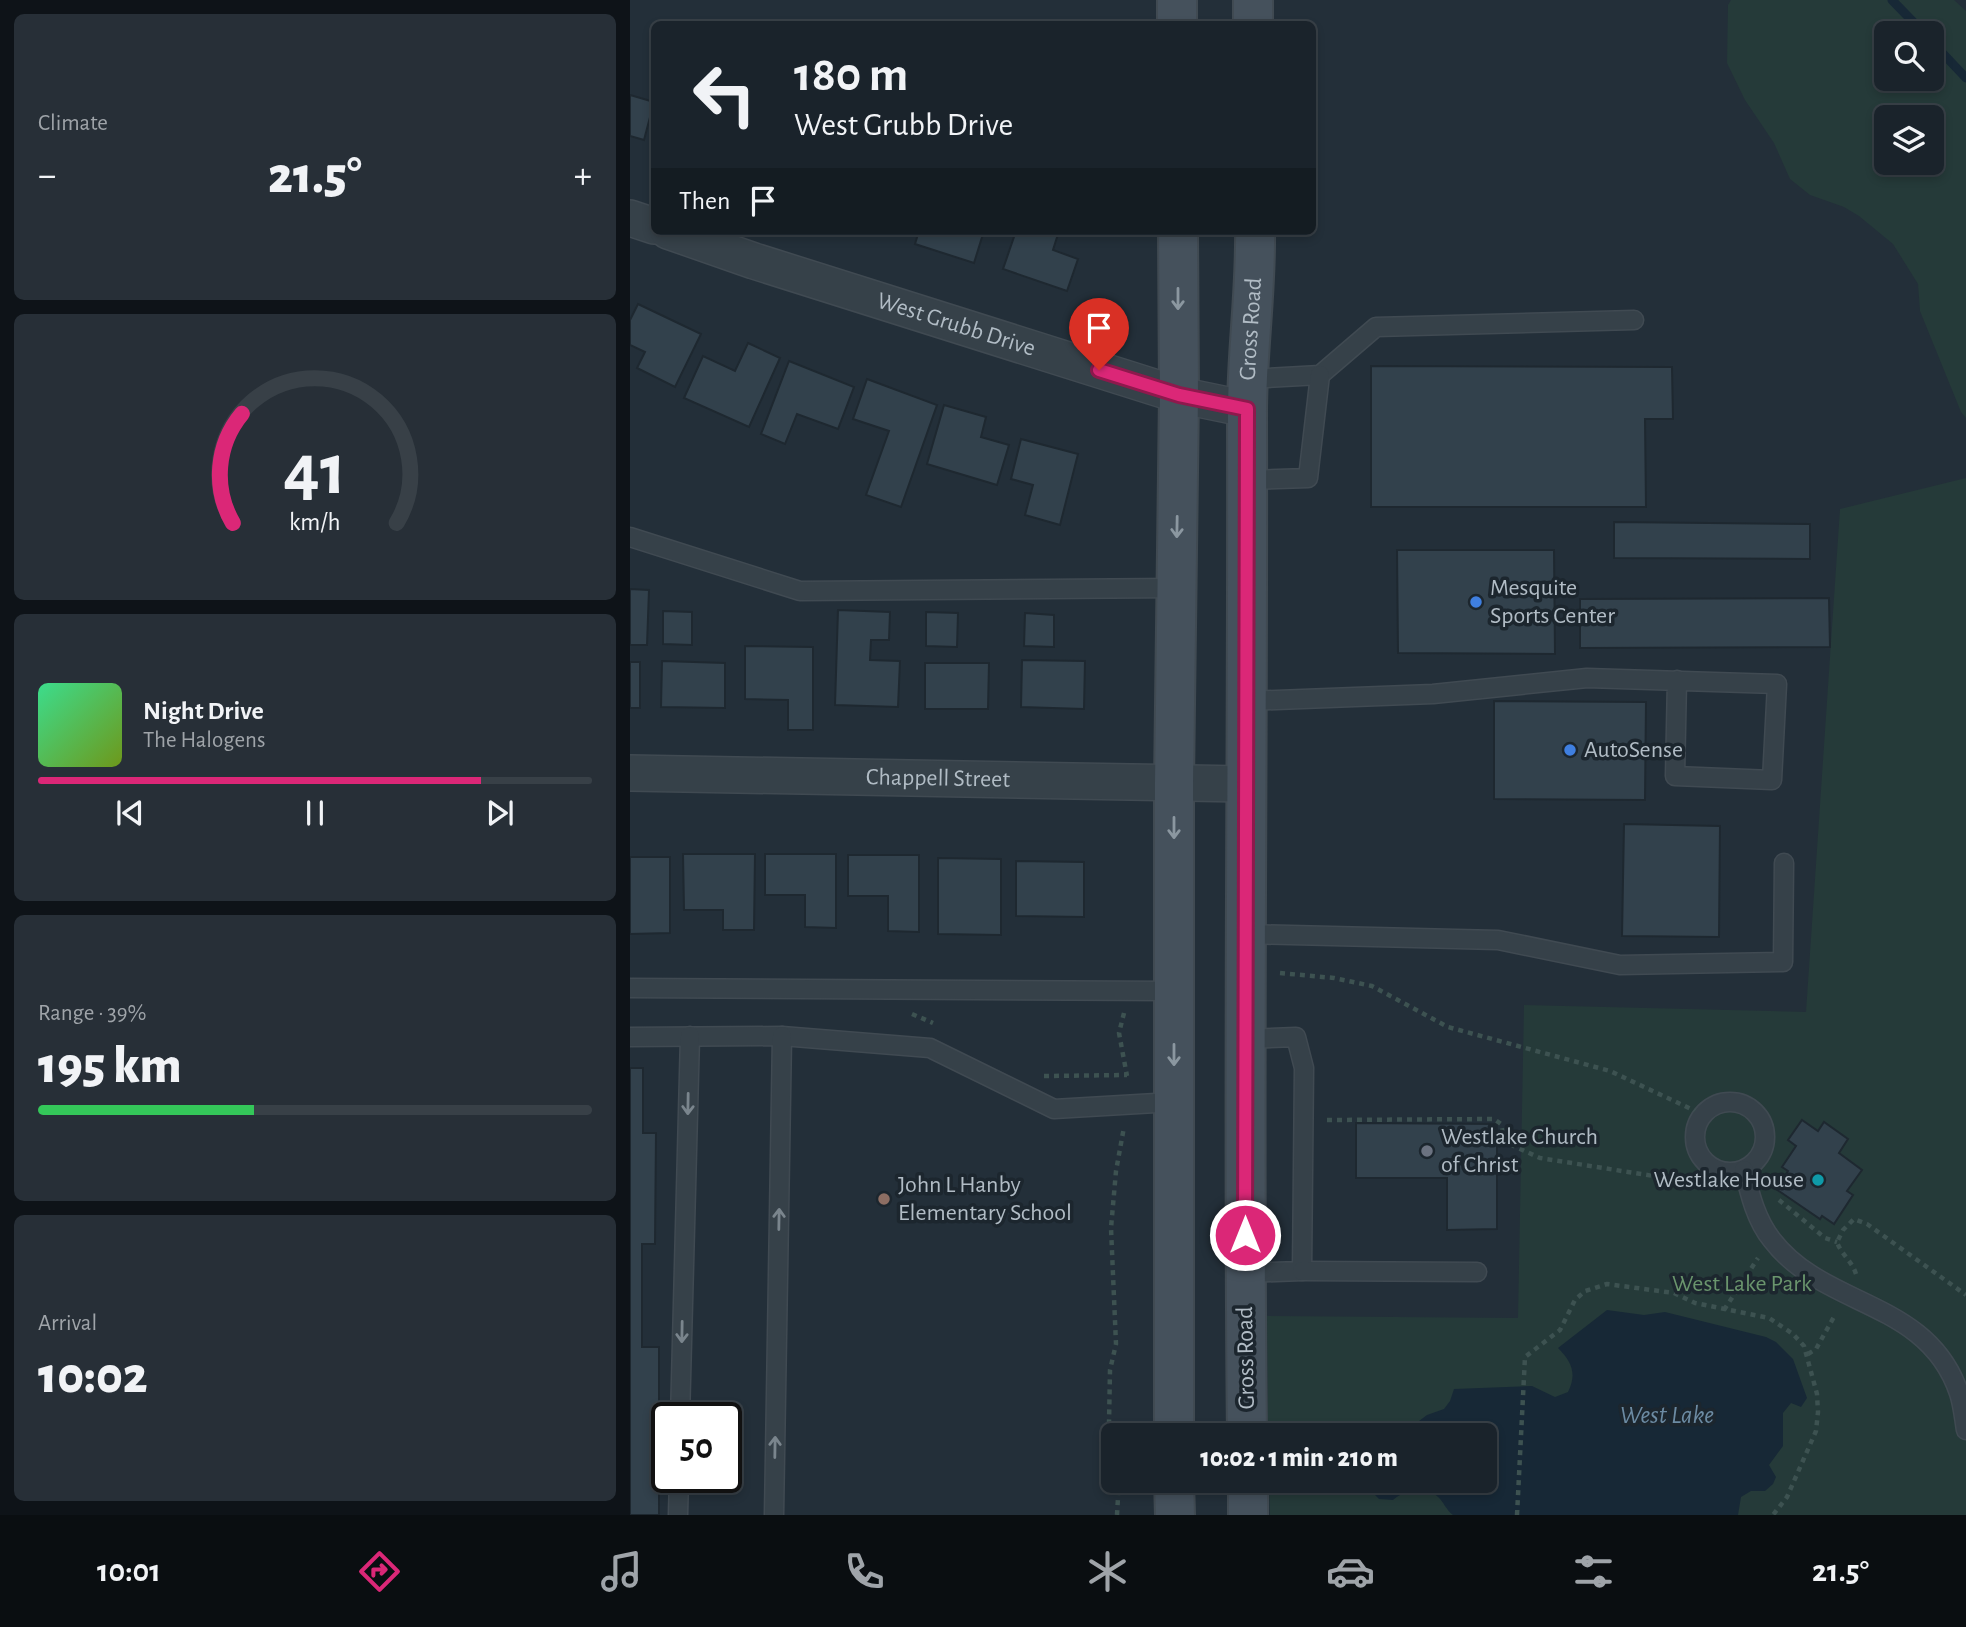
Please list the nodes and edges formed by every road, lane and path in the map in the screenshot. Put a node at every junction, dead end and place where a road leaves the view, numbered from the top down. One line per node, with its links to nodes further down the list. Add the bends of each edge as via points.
1 (1177, 0): 3 (main road)
2 (1253, 0): 4 (main road)
3 (1177, 21)
4 (1253, 21)
5 (630, 218): 6 (street)
6 (651, 225)
7 (679, 235): 13 (street, West Grubb Drive)
8 (1178, 235): 13 (main road, one-way to 13)
9 (1255, 235): 12 (main road, Gross Road)
10 (1634, 320): 11 (lane, via 1376,327)
11 (1320, 375): 12 (lane); 14 (lane, via 1308,478)
12 (1248, 394): 13 (street, West Grubb Drive); 14 (main road, Gross Road)
13 (1179, 395): 16 (main road, one-way to 16)
14 (1248, 480): 18 (main road, Gross Road)
15 (630, 537): 16 (lane, via 800,591)
16 (1176, 588): 20 (main road)
17 (1677, 680): 17 (lane, via 1777,684 1772,779 1675,776); 18 (lane, via 1587,678 1433,694)
18 (1248, 701): 21 (main road, Gross Road)
19 (630, 773): 20 (street, Chappell Street)
20 (1174, 783): 21 (street, Chappell Street); 26 (main road, one-way to 26)
21 (1245, 784): 23 (main road, Gross Road)
22 (1784, 863): 23 (lane, via 1783,962 1620,965 1498,940)
23 (1245, 952): 30 (main road, Gross Road); 33 (path, via 1372,986 1448,1027 1610,1071)
24 (630, 988): 25 (lane)
25 (1137, 991): 26 (lane); 32 (path, via 1119,1033)
26 (1174, 991): 31 (main road, one-way to 31)
27 (782, 1035): 28 (lane); 32 (lane, via 930,1048 1054,1109); 56 (lane, one-way to 27)
28 (690, 1036): 29 (lane); 46 (lane, one-way to 46)
29 (630, 1037)
30 (1245, 1039): 34 (lane, via 1296,1037 1304,1068); 41 (main road, Gross Road)
31 (1174, 1102): 32 (lane); 48 (main road)
32 (1128, 1105): 47 (path, via 1111,1228 1116,1344)
33 (1704, 1115): 35 (lane, via 1695,1133 1696,1148 1703,1161); 36 (lane, via 1724,1103 1739,1103 1752,1109 1761,1121 1764,1149)
34 (1303, 1121): 35 (path, via 1494,1119 1501,1124 1505,1142 1540,1158 1704,1184); 39 (lane)
35 (1724, 1172): 36 (lane)
36 (1746, 1178): 37 (lane, via 1756,1213); 38 (path, via 1765,1188 1825,1238)
37 (1771, 1239): 42 (lane, via 1792,1262); 44 (path)
38 (1837, 1242): 42 (path, via 1856,1271); 43 (path, via 1854,1219 1867,1224)
39 (1302, 1271): 40 (lane); 41 (lane)
40 (1476, 1272)
41 (1245, 1273): 49 (main road, Gross Road)
42 (1847, 1295): 45 (path, via 1816,1349); 50 (lane, via 1890,1315 1923,1338 1942,1359 1959,1393)
43 (1966, 1295)
44 (1724, 1310): 45 (path, via 1769,1318 1793,1334); 60 (path, via 1674,1293 1608,1284 1574,1300 1560,1330 1525,1357)
45 (1808, 1354): 61 (path, via 1817,1394 1816,1431 1787,1497)
46 (680, 1402)
47 (1109, 1423)
48 (1174, 1423)
49 (1247, 1423)
50 (1965, 1424)
51 (679, 1493): 55 (lane)
52 (1118, 1493): 57 (path)
53 (1174, 1493): 58 (main road)
54 (1248, 1493): 59 (main road)
55 (678, 1515)
56 (774, 1515)
57 (1117, 1515)
58 (1175, 1515)
59 (1248, 1515)
60 (1517, 1515)
61 (1773, 1515)

